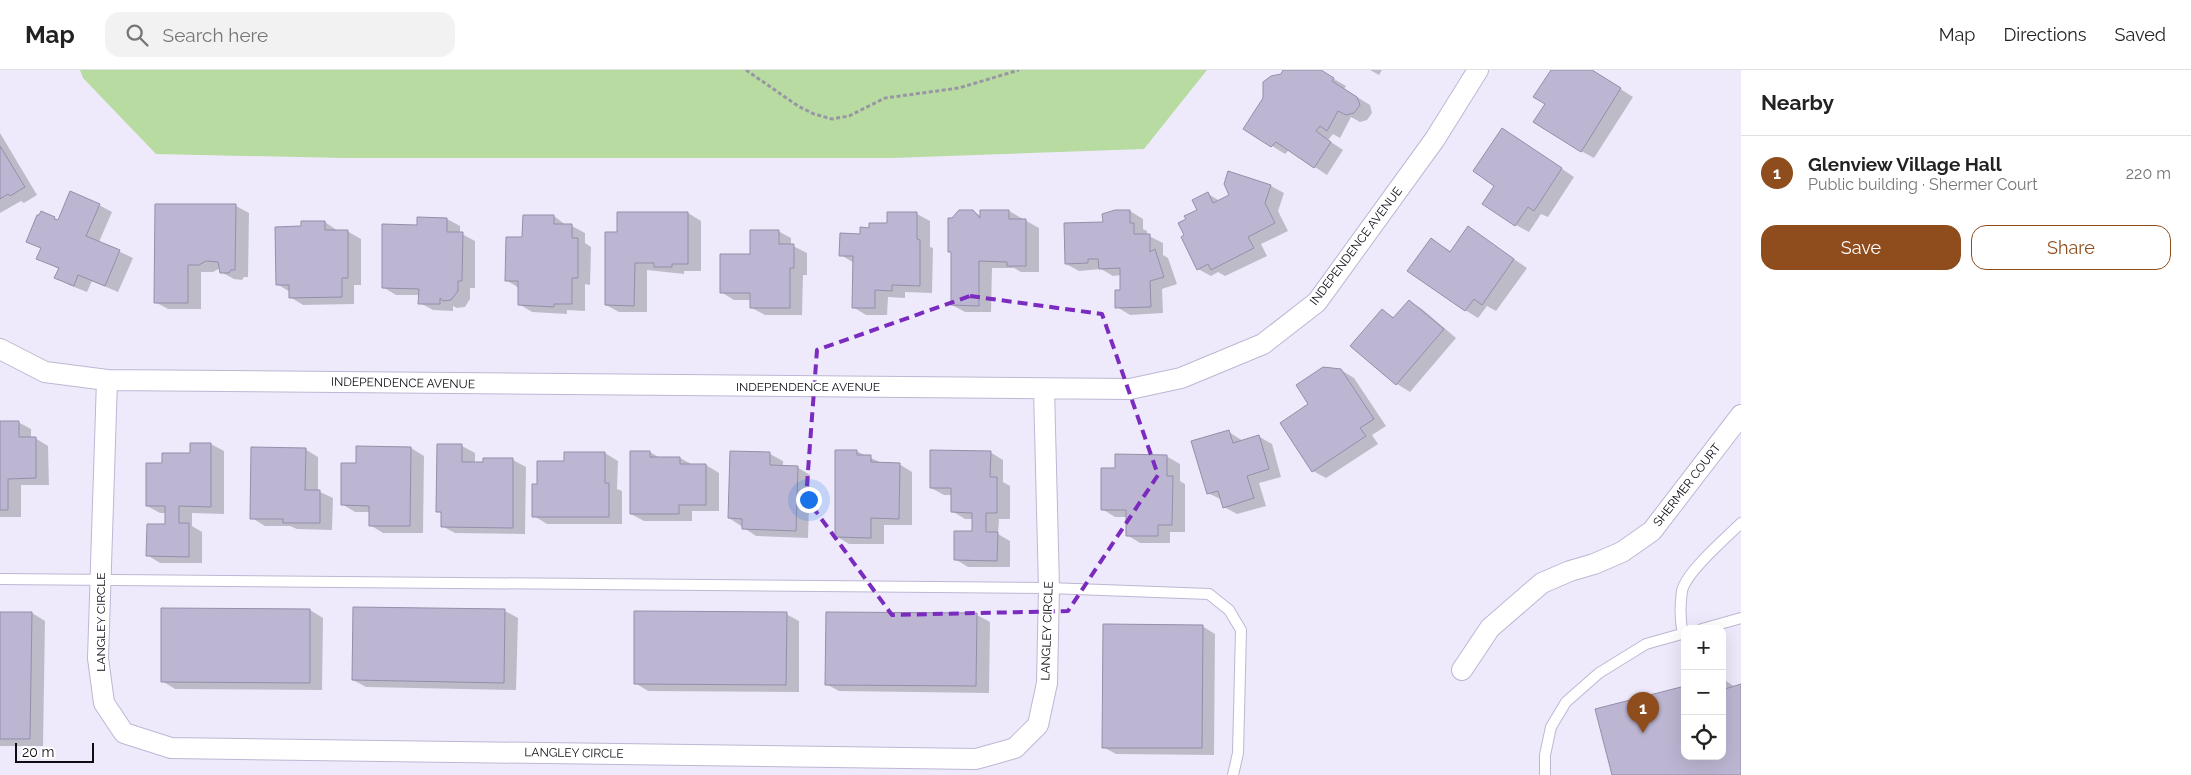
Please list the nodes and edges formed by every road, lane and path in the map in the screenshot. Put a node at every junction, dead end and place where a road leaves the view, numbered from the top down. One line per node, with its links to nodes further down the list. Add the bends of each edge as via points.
1 (746, 70): 2 (path, via 798,106 832,119 850,116 885,98 959,88)
2 (1019, 70)
3 (1478, 70): 6 (street, INDEPENDENCE AVENUE, via 1435,139 1317,302 1263,344 1181,378 1130,389)
4 (0, 349): 5 (street, INDEPENDENCE AVENUE, via 44,372)
5 (106, 380): 6 (street, INDEPENDENCE AVENUE); 10 (street, LANGLEY CIRCLE)
6 (1044, 389): 11 (street, LANGLEY CIRCLE)
7 (1741, 415): 16 (street, SHERMER COURT, via 1652,531 1622,552 1542,583 1490,628)
8 (1741, 523): 13 (lane, via 1692,573 1683,590)
9 (0, 580): 10 (lane)
10 (101, 580): 11 (lane); 11 (street, LANGLEY CIRCLE, via 98,658 104,703 124,734 171,748 976,759 1015,748 1038,725 1046,683)
11 (1049, 588): 17 (lane, via 1210,594 1230,610 1241,630 1238,753)
12 (1741, 618): 14 (lane)
13 (1681, 625)
14 (1716, 625)
15 (1681, 635): 18 (lane, via 1646,644 1599,673 1566,702 1551,727 1544,756)
16 (1462, 670)
17 (1233, 775)
18 (1545, 775)

